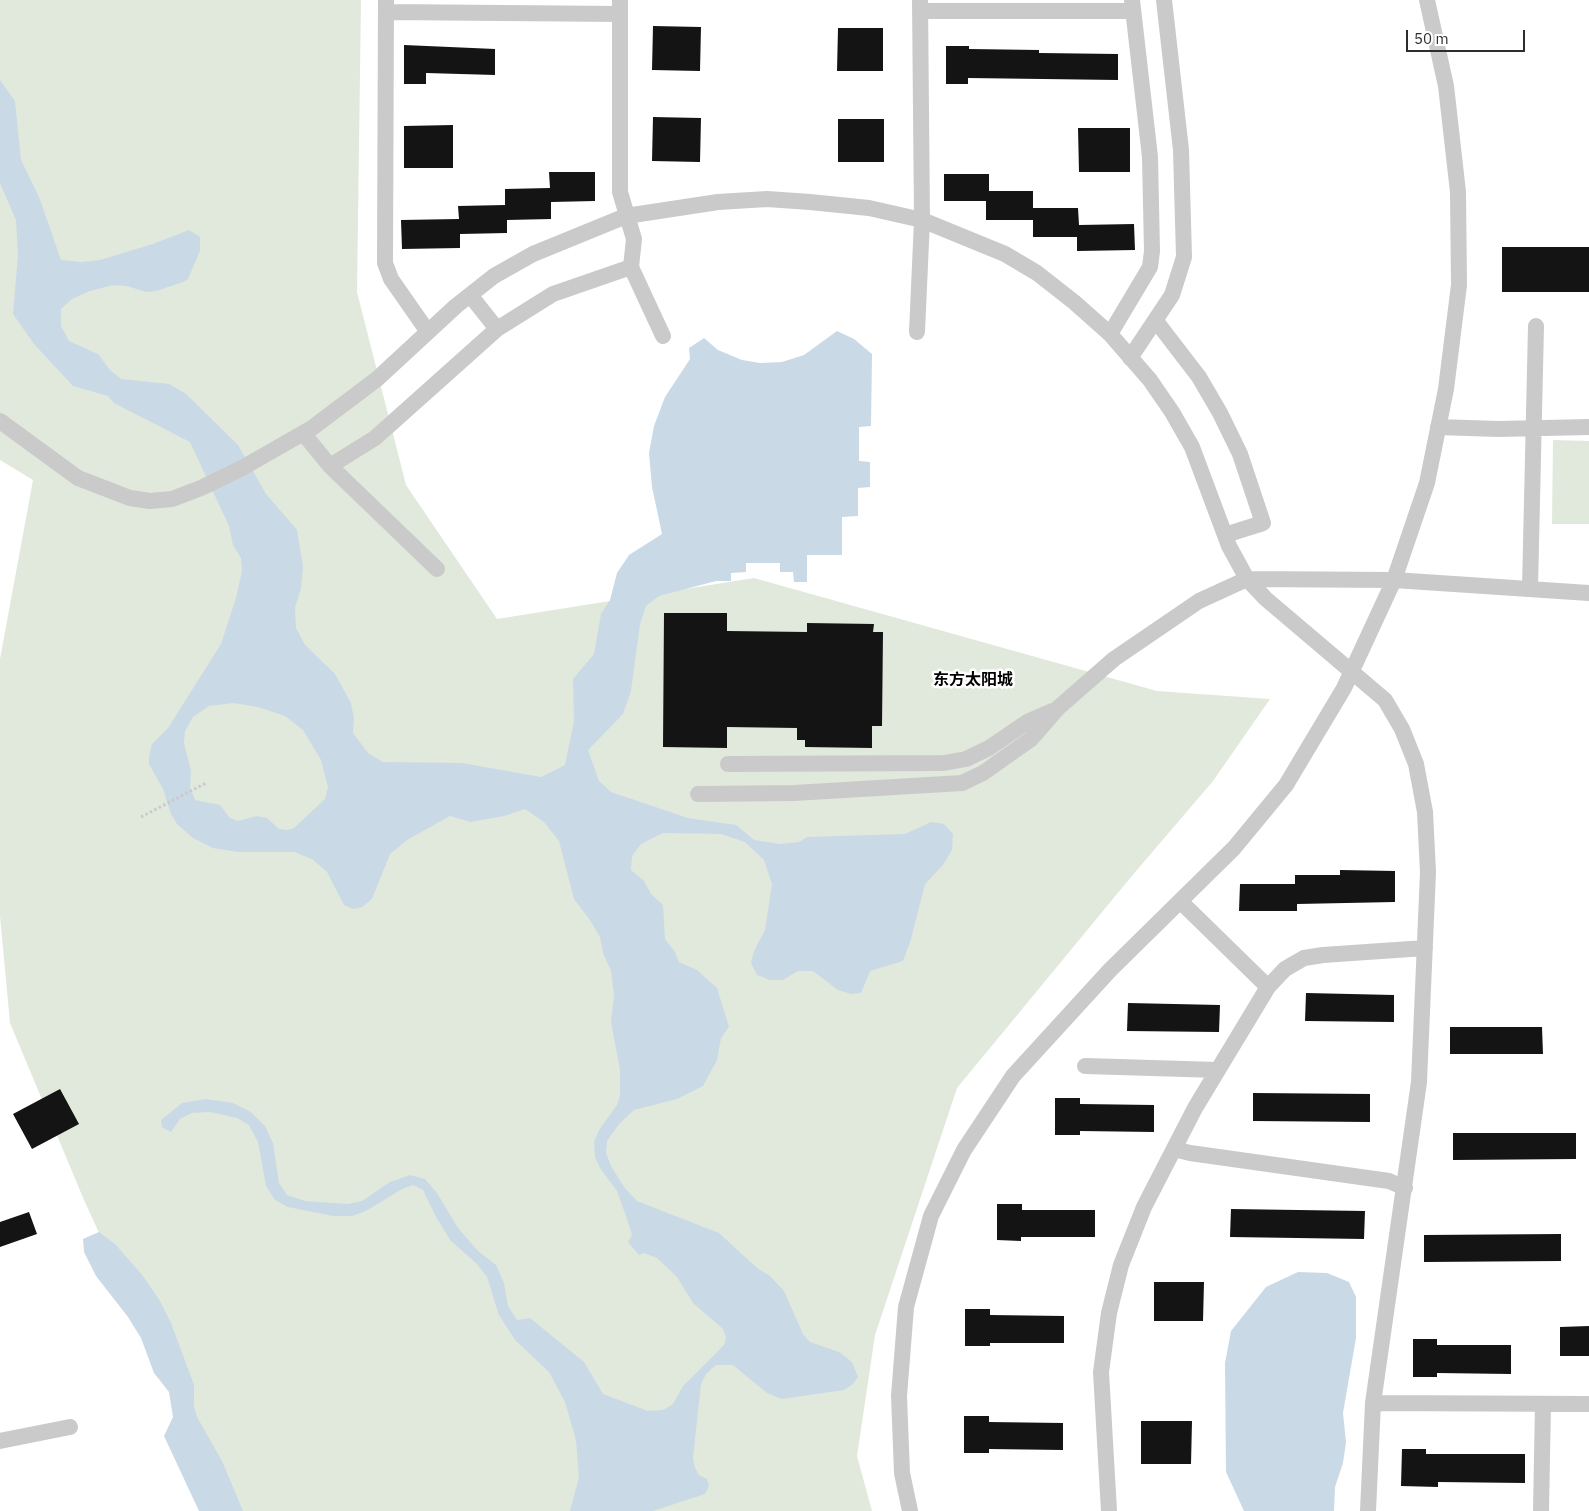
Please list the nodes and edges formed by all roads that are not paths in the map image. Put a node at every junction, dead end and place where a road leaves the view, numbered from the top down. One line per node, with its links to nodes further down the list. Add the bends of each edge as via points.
1 (1164, 0): 11 (street, via 1181,150 1184,257 1172,295)
2 (1427, 0): 20 (street, via 1446,86 1458,192 1460,285)
3 (920, 5): 4 (street); 8 (street)
4 (1133, 5): 16 (street, via 1150,157 1152,251 1150,267)
5 (386, 6): 6 (street); 14 (street, via 385,263 391,279)
6 (620, 7): 7 (street, via 620,192)
7 (626, 216): 8 (street, via 718,202 768,200 869,208); 9 (street, via 634,239); 10 (street, via 533,254 494,276)
8 (922, 220): 15 (street); 16 (street, via 1005,254 1037,273)
9 (631, 268): 13 (street, via 553,294); 17 (street)
10 (470, 295): 13 (street); 14 (street)
11 (1156, 321): 18 (street); 25 (street, via 1199,377 1220,413 1240,454 1263,523)
12 (1536, 326): 22 (street)
13 (497, 328): 24 (street, via 375,438)
14 (428, 332): 23 (street, via 377,379)
15 (917, 332)
16 (1110, 334): 18 (street)
17 (664, 336)
18 (1130, 358): 25 (street, via 1166,404 1192,447)
19 (0, 421): 23 (street, via 78,478 130,498 150,501 172,499 201,488)
20 (1438, 427): 22 (street); 28 (street, via 1427,484)
21 (1589, 428): 22 (street)
22 (1535, 429): 29 (street)
23 (303, 433): 24 (street)
24 (330, 466): 26 (street)
25 (1225, 535): 27 (street)
26 (438, 568)
27 (1247, 579): 28 (street); 31 (street, via 1266,599); 32 (street, via 1200,601 1114,659)
28 (1394, 580): 29 (street); 31 (street)
29 (1530, 588): 30 (street)
30 (1589, 593)
31 (1352, 670): 35 (street, via 1286,785 1234,848); 36 (street, via 1385,700 1402,729 1416,764 1426,812)
32 (1058, 708): 33 (street, via 1027,722 989,748 966,759 944,763); 34 (street, via 1031,739 983,773 962,783 794,793)
33 (728, 764)
34 (698, 794)
35 (1180, 901): 37 (street); 47 (street, via 1110,970 1013,1076 964,1150 930,1216 906,1307 899,1396 902,1473)
36 (1425, 948): 37 (street, via 1304,958 1285,969); 41 (street, via 1419,1082)
37 (1268, 987): 39 (street)
38 (1085, 1066): 39 (street)
39 (1218, 1070): 40 (street)
40 (1174, 1149): 41 (street, via 1389,1180); 48 (street, via 1144,1207 1121,1265 1109,1313 1101,1372)
41 (1406, 1188): 42 (street)
42 (1373, 1403): 43 (street); 49 (street)
43 (1543, 1404): 44 (street); 50 (street)
44 (1589, 1404)
45 (70, 1427): 46 (street)
46 (0, 1442)
47 (910, 1511)
48 (1109, 1511)
49 (1368, 1511)
50 (1541, 1511)

